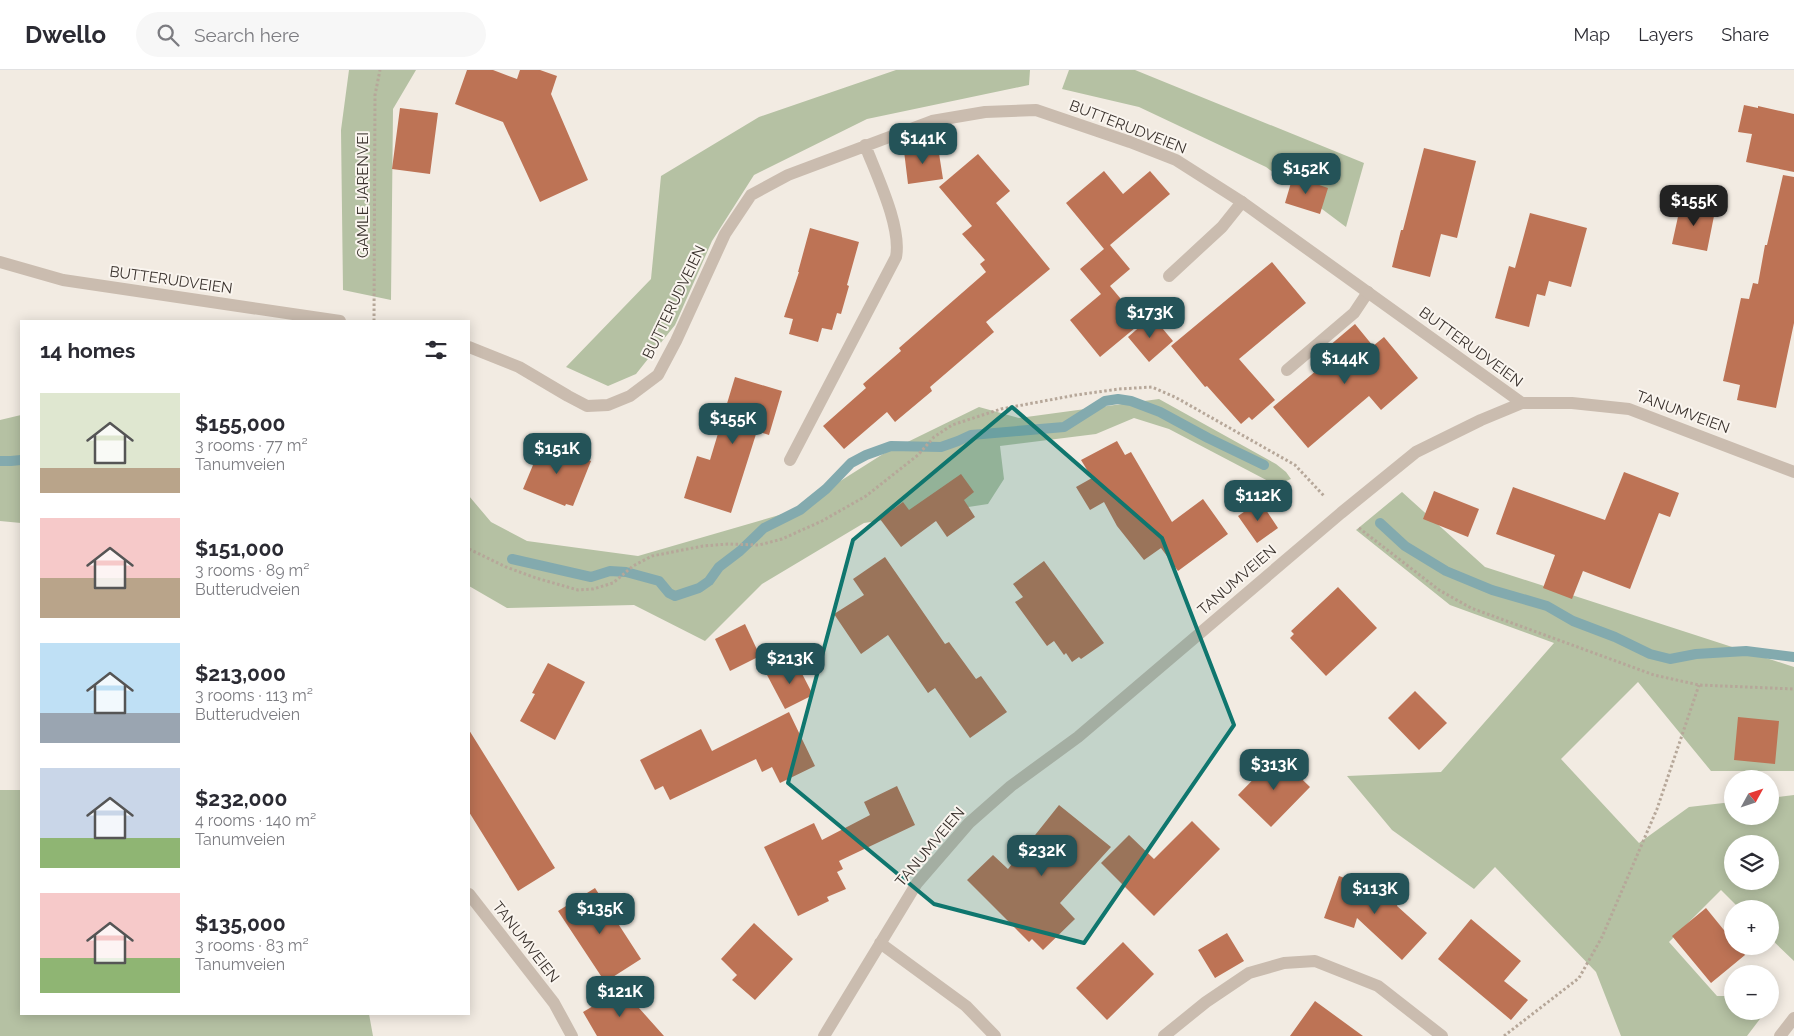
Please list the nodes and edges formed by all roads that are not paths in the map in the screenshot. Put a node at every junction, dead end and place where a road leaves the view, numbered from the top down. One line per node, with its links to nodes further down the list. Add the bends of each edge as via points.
1 (865, 145): 2 (street, BUTTERUDVEIEN, via 932,121 985,112 1036,110 1176,160); 7 (street, BUTTERUDVEIEN, via 788,175 751,195 725,234 658,375 630,396 608,405 587,406 519,367); 10 (street, via 897,237 896,257)
2 (1242, 202): 4 (street, via 1222,227); 5 (street, BUTTERUDVEIEN)
3 (0, 262): 6 (street, BUTTERUDVEIEN, via 63,280)
4 (1169, 276)
5 (1368, 292): 8 (street, via 1354,313); 9 (street, BUTTERUDVEIEN)
6 (333, 320)
7 (470, 347)
8 (1287, 370)
9 (1522, 403): 11 (street, TANUMVEIEN, via 1630,408); 13 (street, TANUMVEIEN, via 1416,452 1078,738 1011,786 970,823 917,883)
10 (790, 460)
11 (1794, 472)
12 (470, 895): 15 (street, TANUMVEIEN, via 554,1003)
13 (880, 943): 16 (street, TANUMVEIEN); 17 (street, via 966,1006)
14 (1794, 1018): 20 (street)
15 (572, 1036)
16 (824, 1036)
17 (995, 1036)
18 (1164, 1036): 19 (street, via 1249,973 1284,962 1315,961 1378,986)
19 (1442, 1036)
20 (1780, 1036)

